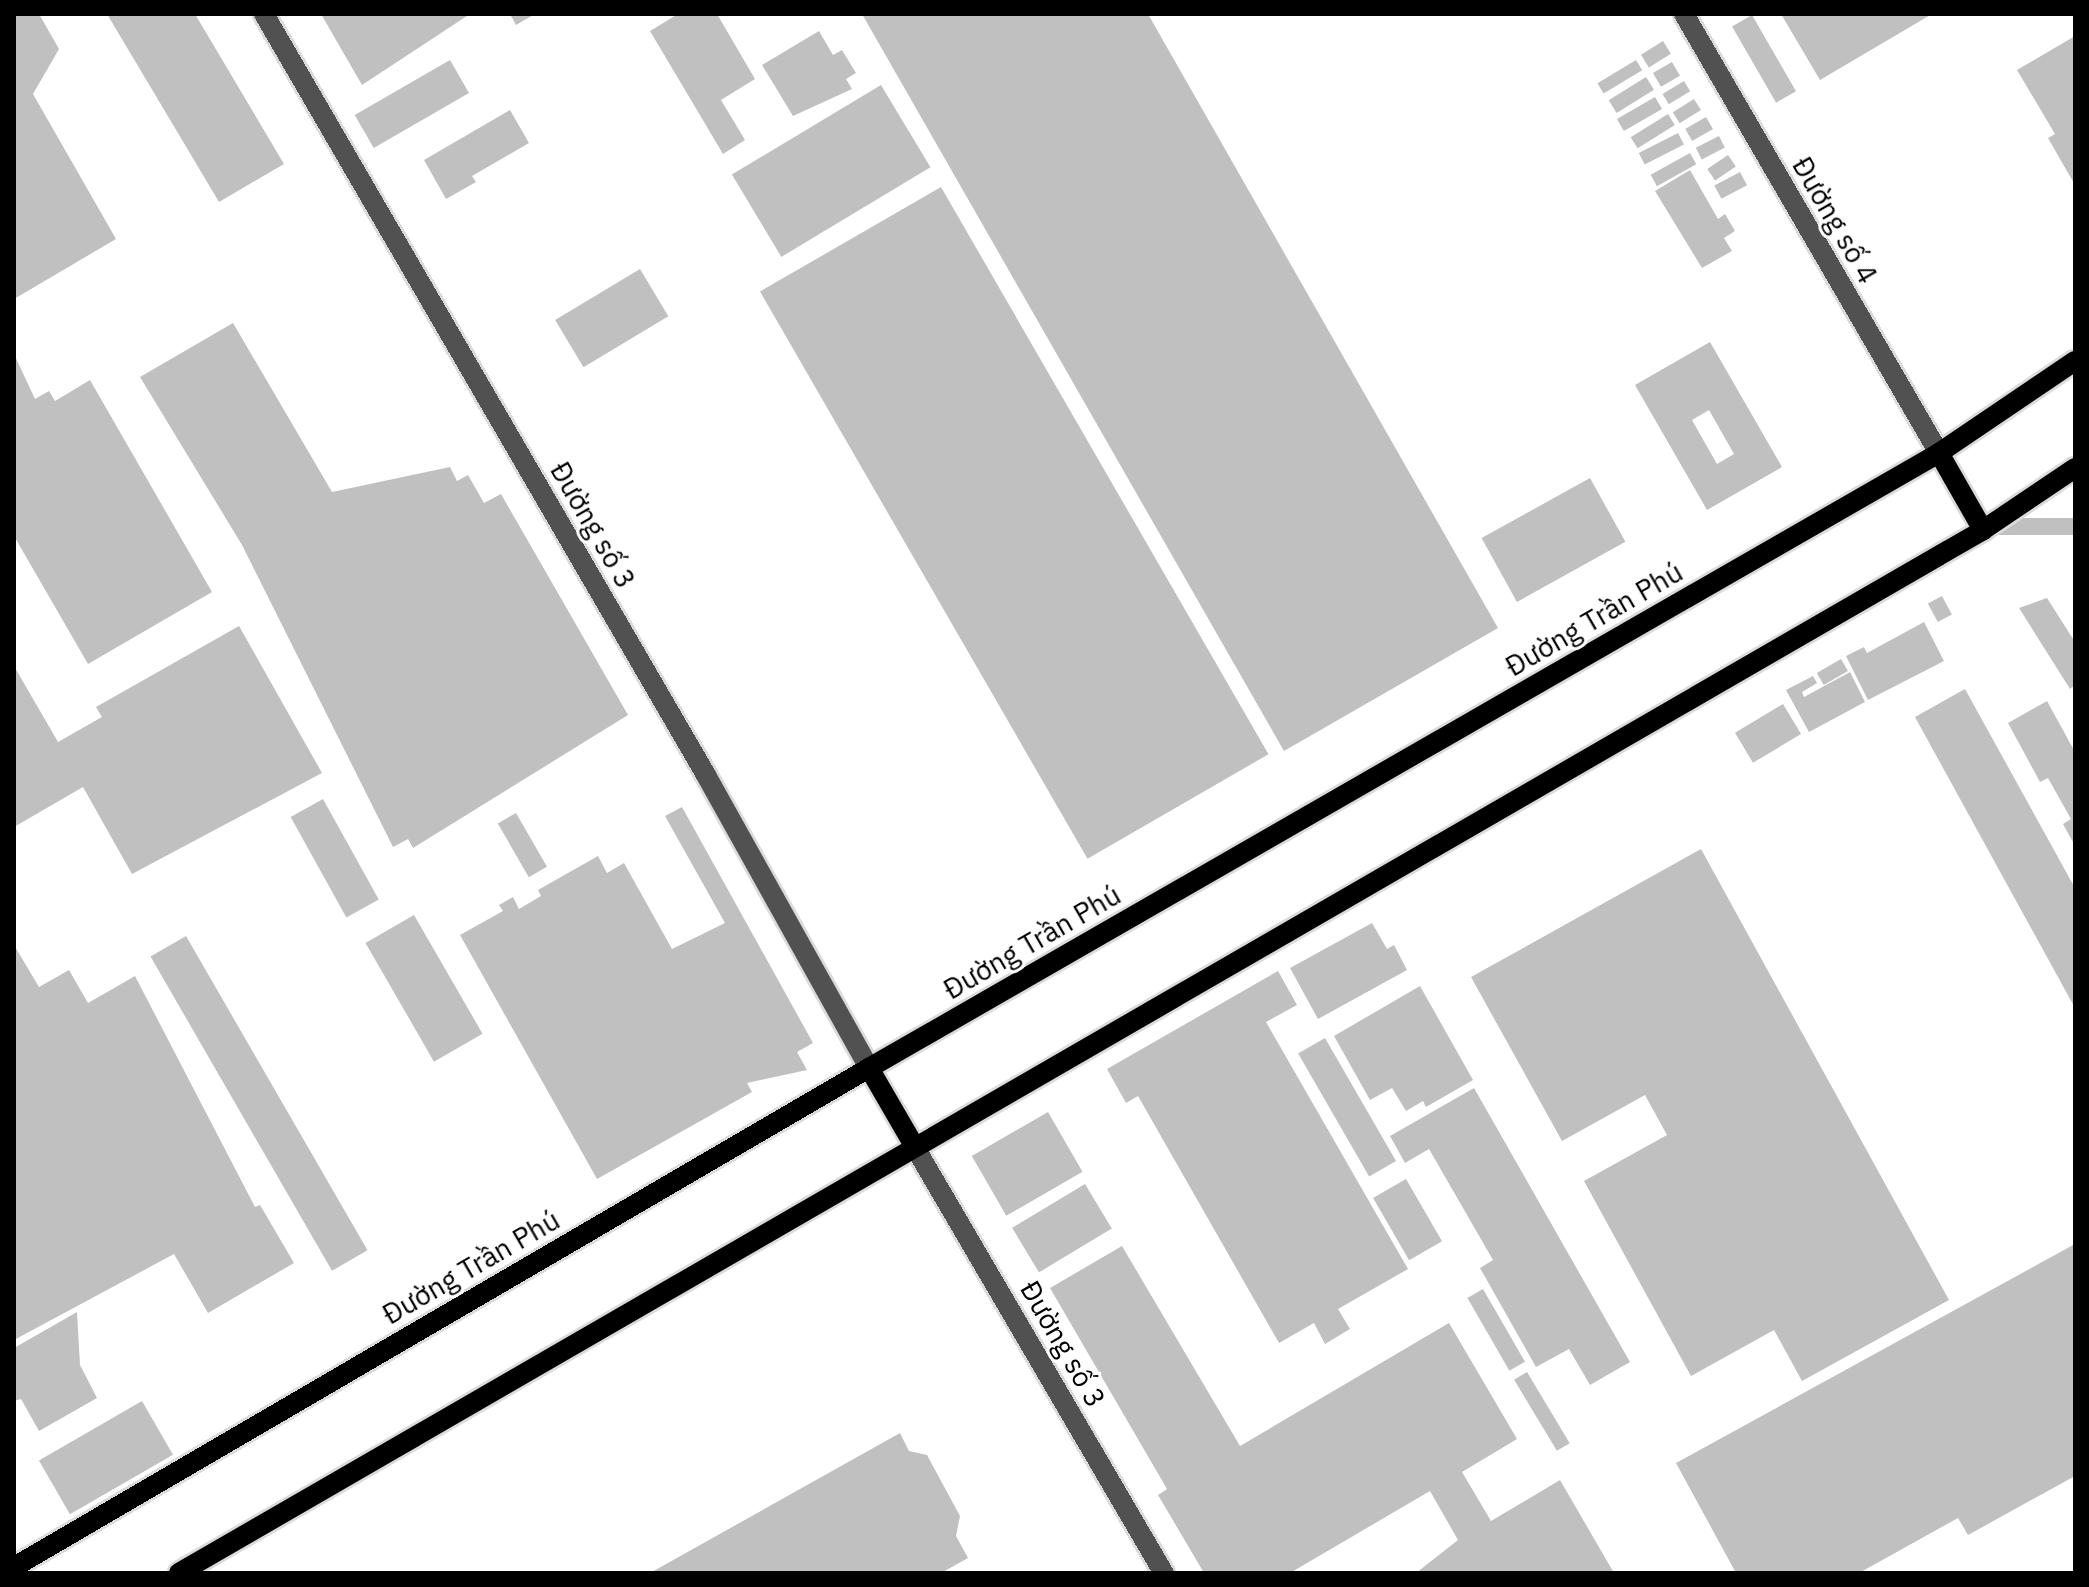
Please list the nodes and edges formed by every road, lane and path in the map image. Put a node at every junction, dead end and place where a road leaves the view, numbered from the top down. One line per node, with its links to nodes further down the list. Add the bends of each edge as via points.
1 (264, 14): 7 (street, Đường số 3, via 706,775)
2 (1684, 14): 4 (street, Đường số 4)
3 (2075, 361): 4 (main road, Đường Trần Phú)
4 (1939, 453): 6 (main road); 7 (main road, Đường Trần Phú)
5 (2075, 468): 6 (main road)
6 (1983, 530): 8 (main road)
7 (869, 1068): 8 (main road); 9 (main road, Đường Trần Phú)
8 (913, 1144): 10 (main road); 11 (street, Đường số 3)
9 (18, 1565)
10 (179, 1573)
11 (1164, 1573)

